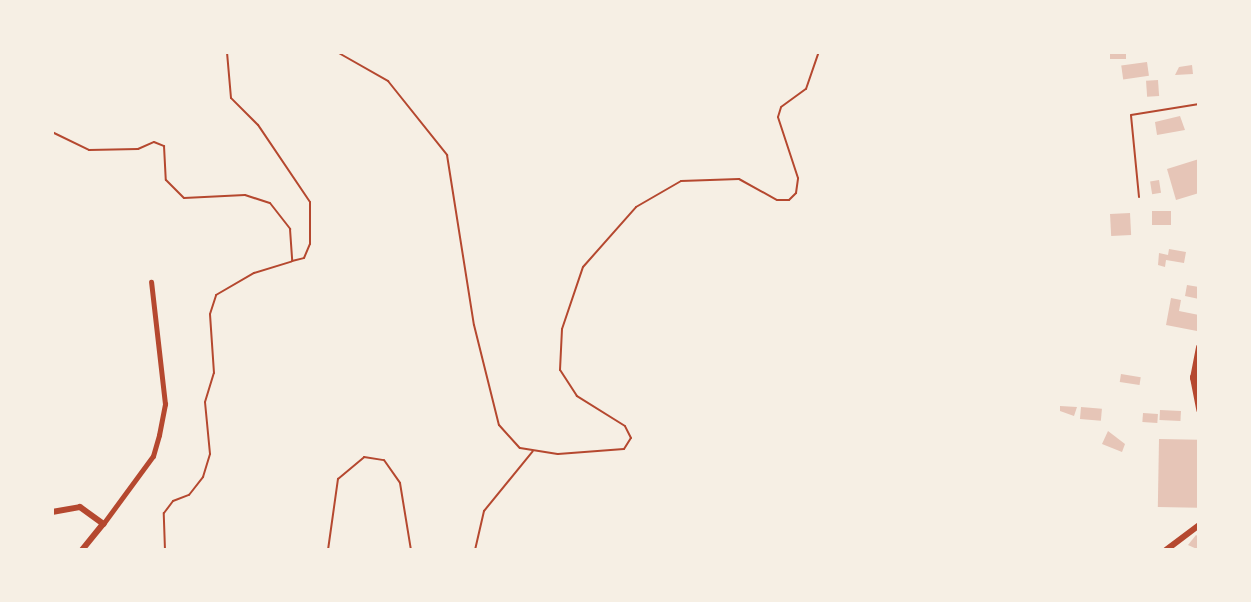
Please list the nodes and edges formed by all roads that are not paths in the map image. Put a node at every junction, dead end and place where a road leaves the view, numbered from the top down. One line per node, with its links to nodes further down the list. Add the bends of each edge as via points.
1 (227, 52): 7 (lane, via 231,98 258,125 310,202 310,244 304,258)
2 (337, 52): 11 (lane, via 388,81 447,155 494,409 507,437)
3 (819, 52): 11 (lane, via 806,89 781,107 778,117 798,178 789,200 777,200 739,179 681,181 636,207 583,267 562,329 560,370 592,410 625,426 629,444 624,449 572,454)
4 (1199, 104): 6 (lane, via 1131,115)
5 (52, 132): 7 (lane, via 89,150 138,149 154,142 168,153 166,180 184,198 245,195 270,203 290,229)
6 (1139, 197)
7 (292, 261): 16 (lane, via 254,273 216,295 210,314 214,373 205,402 210,454 203,477 189,495 173,501 164,513)
8 (151, 282): 13 (street, via 165,404 159,435 153,456)
9 (1199, 347): 10 (main road, via 1193,377)
10 (1199, 409)
11 (534, 451): 19 (lane, via 484,511)
12 (52, 512): 13 (street, via 80,507)
13 (103, 524): 15 (street)
14 (1199, 525): 20 (street)
15 (82, 550)
16 (165, 550)
17 (328, 550): 18 (lane, via 338,479 364,457 384,460 400,483)
18 (411, 550)
19 (475, 550)
20 (1166, 550)

